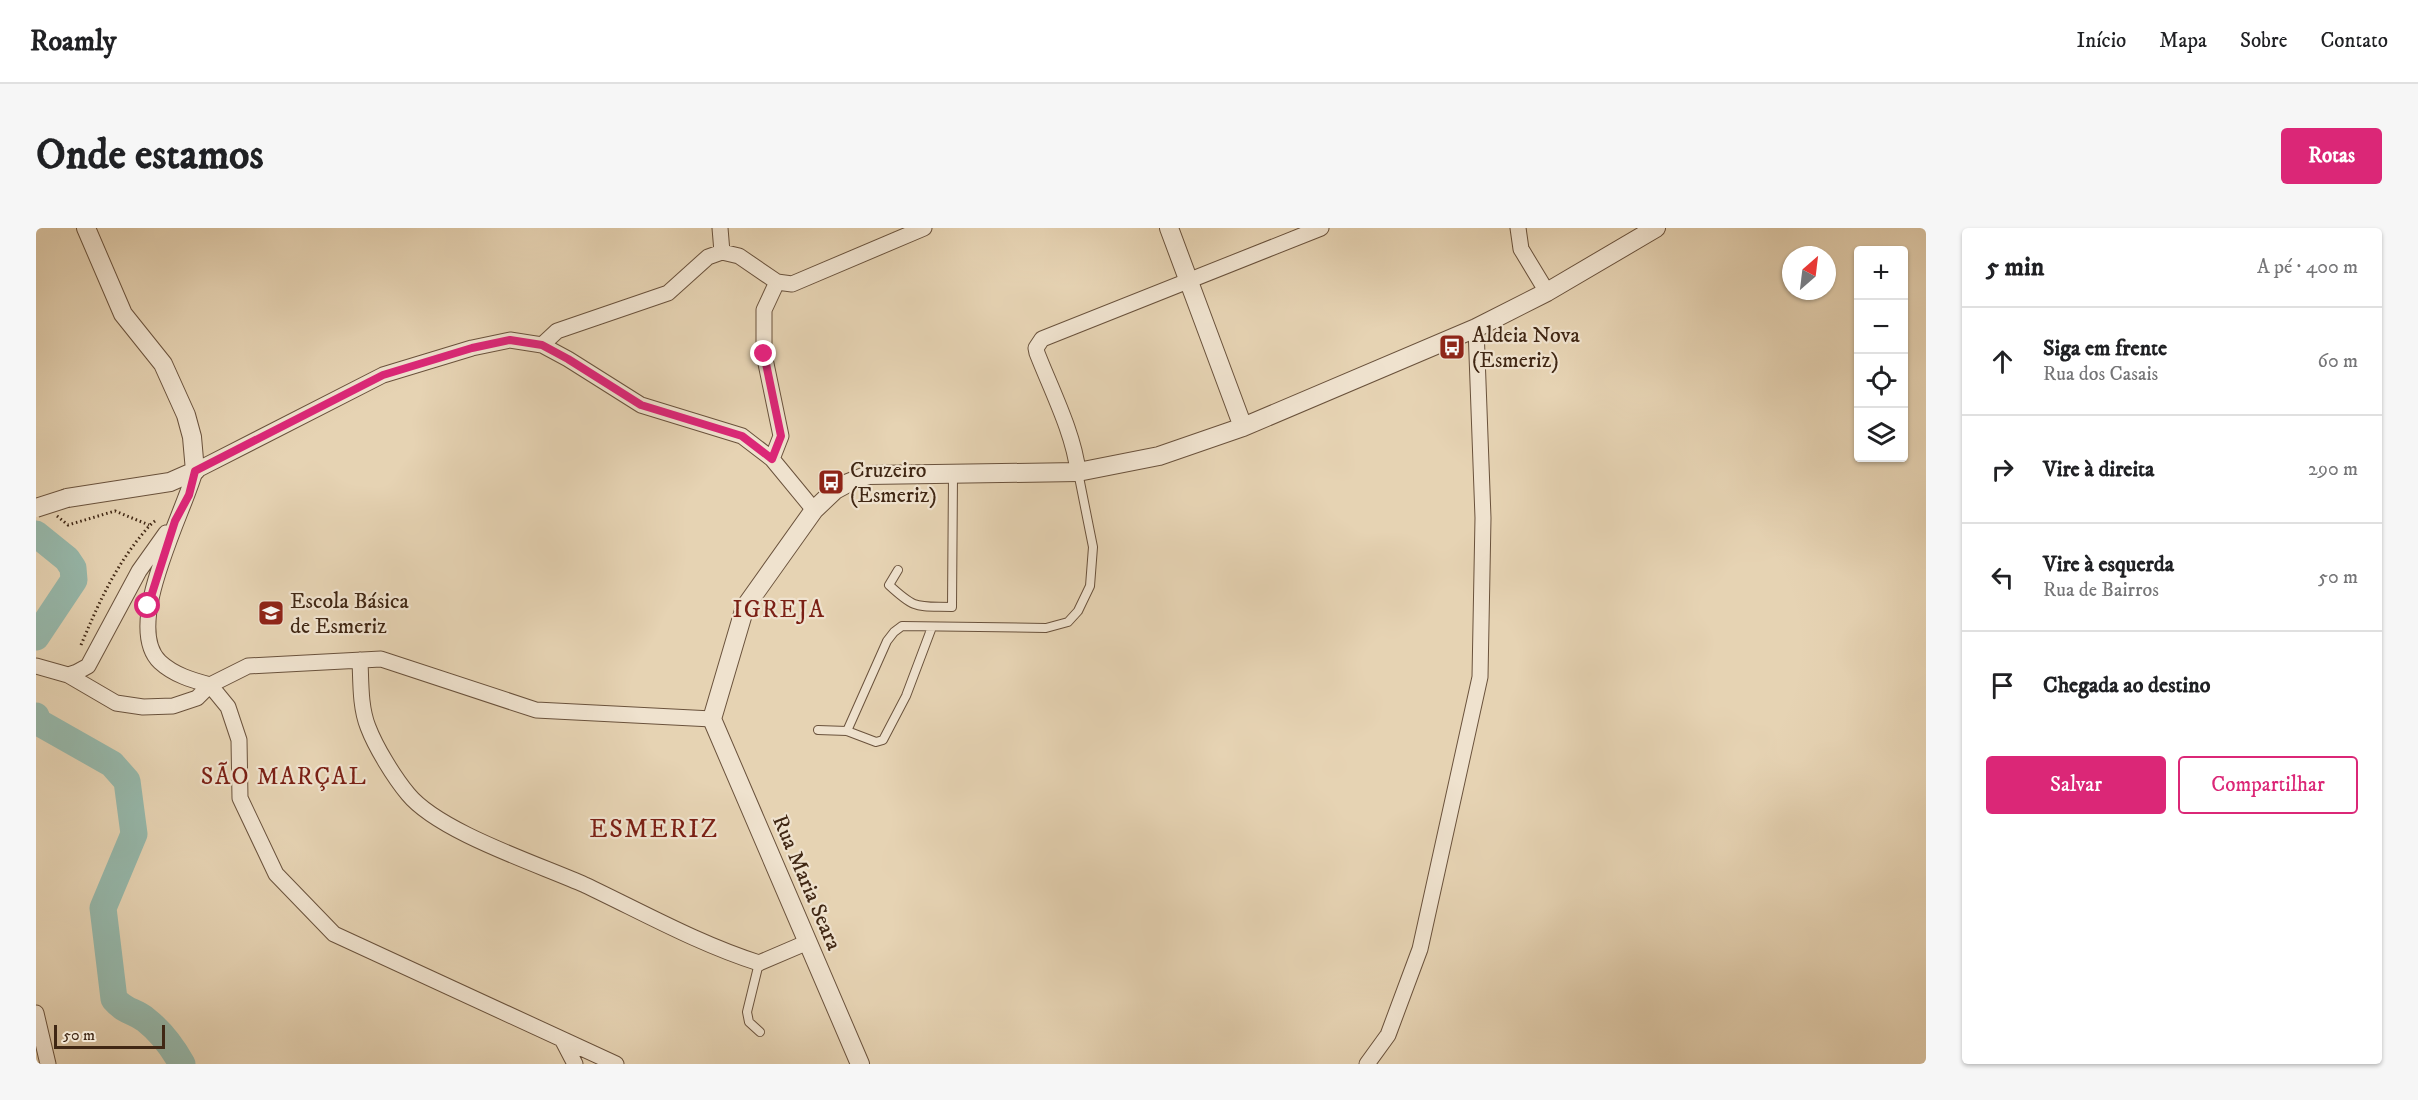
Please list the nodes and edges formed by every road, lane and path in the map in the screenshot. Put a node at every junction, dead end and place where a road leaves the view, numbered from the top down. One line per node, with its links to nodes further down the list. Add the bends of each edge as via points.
1 (86, 228): 16 (street, via 123,314 163,364 186,415)
2 (720, 228): 8 (street)
3 (924, 228): 10 (street, via 792,284)
4 (1169, 228): 9 (street)
5 (1322, 228): 9 (street)
6 (1518, 228): 11 (street, via 1521,249)
7 (1656, 228): 11 (street)
8 (722, 252): 10 (street, via 740,256); 13 (street, via 708,257 668,292 557,331)
9 (1189, 281): 14 (street); 17 (street, via 1038,343 1037,353)
10 (777, 282): 15 (street, via 764,310 764,354 781,436)
11 (1548, 292): 12 (street)
12 (1476, 328): 14 (street); 41 (street, via 1484,518 1480,677 1420,949 1388,1035)
13 (542, 345): 15 (street, via 641,405 742,436); 16 (street, via 510,340 383,375)
14 (1243, 427): 17 (street, via 1159,456)
15 (772, 459): 20 (street)
16 (195, 471): 19 (street, bridge, via 170,482 67,498); 21 (street, via 189,495)
17 (1078, 472): 18 (street); 24 (lane, via 1093,547 1090,586 1068,622 1046,628)
18 (953, 473): 20 (street, via 858,478 835,490); 23 (lane, via 952,607 908,603 889,585)
19 (44, 510): 22 (path, via 68,525 116,511)
20 (814, 510): 29 (street, via 745,607)
21 (175, 521): 27 (street, via 139,571 88,666); 28 (street, via 148,606 148,640 159,661 184,677)
22 (149, 525)
23 (898, 570)
24 (932, 627): 31 (lane, via 902,626 894,632); 31 (lane, via 888,734 876,742)
25 (360, 660): 28 (street, via 248,666); 29 (street, via 381,659 536,710); 33 (street, via 368,727 408,795 427,811 458,830 731,954)
26 (36, 666): 27 (street)
27 (68, 675): 28 (street, via 117,704 143,707 181,704 197,698)
28 (210, 685): 36 (street, via 228,707 239,740 240,798 276,874 334,934)
29 (712, 719): 32 (street, Rua Maria Seara)
30 (818, 730): 31 (lane)
31 (847, 731)
32 (808, 942): 33 (street); 40 (street, Rua Maria Seara)
33 (759, 963): 35 (lane, via 747,1012 749,1022)
34 (36, 1013): 37 (street)
35 (760, 1032)
36 (563, 1041): 38 (street); 39 (street)
37 (48, 1064)
38 (575, 1064)
39 (616, 1064)
40 (860, 1064)
41 (1367, 1064)

